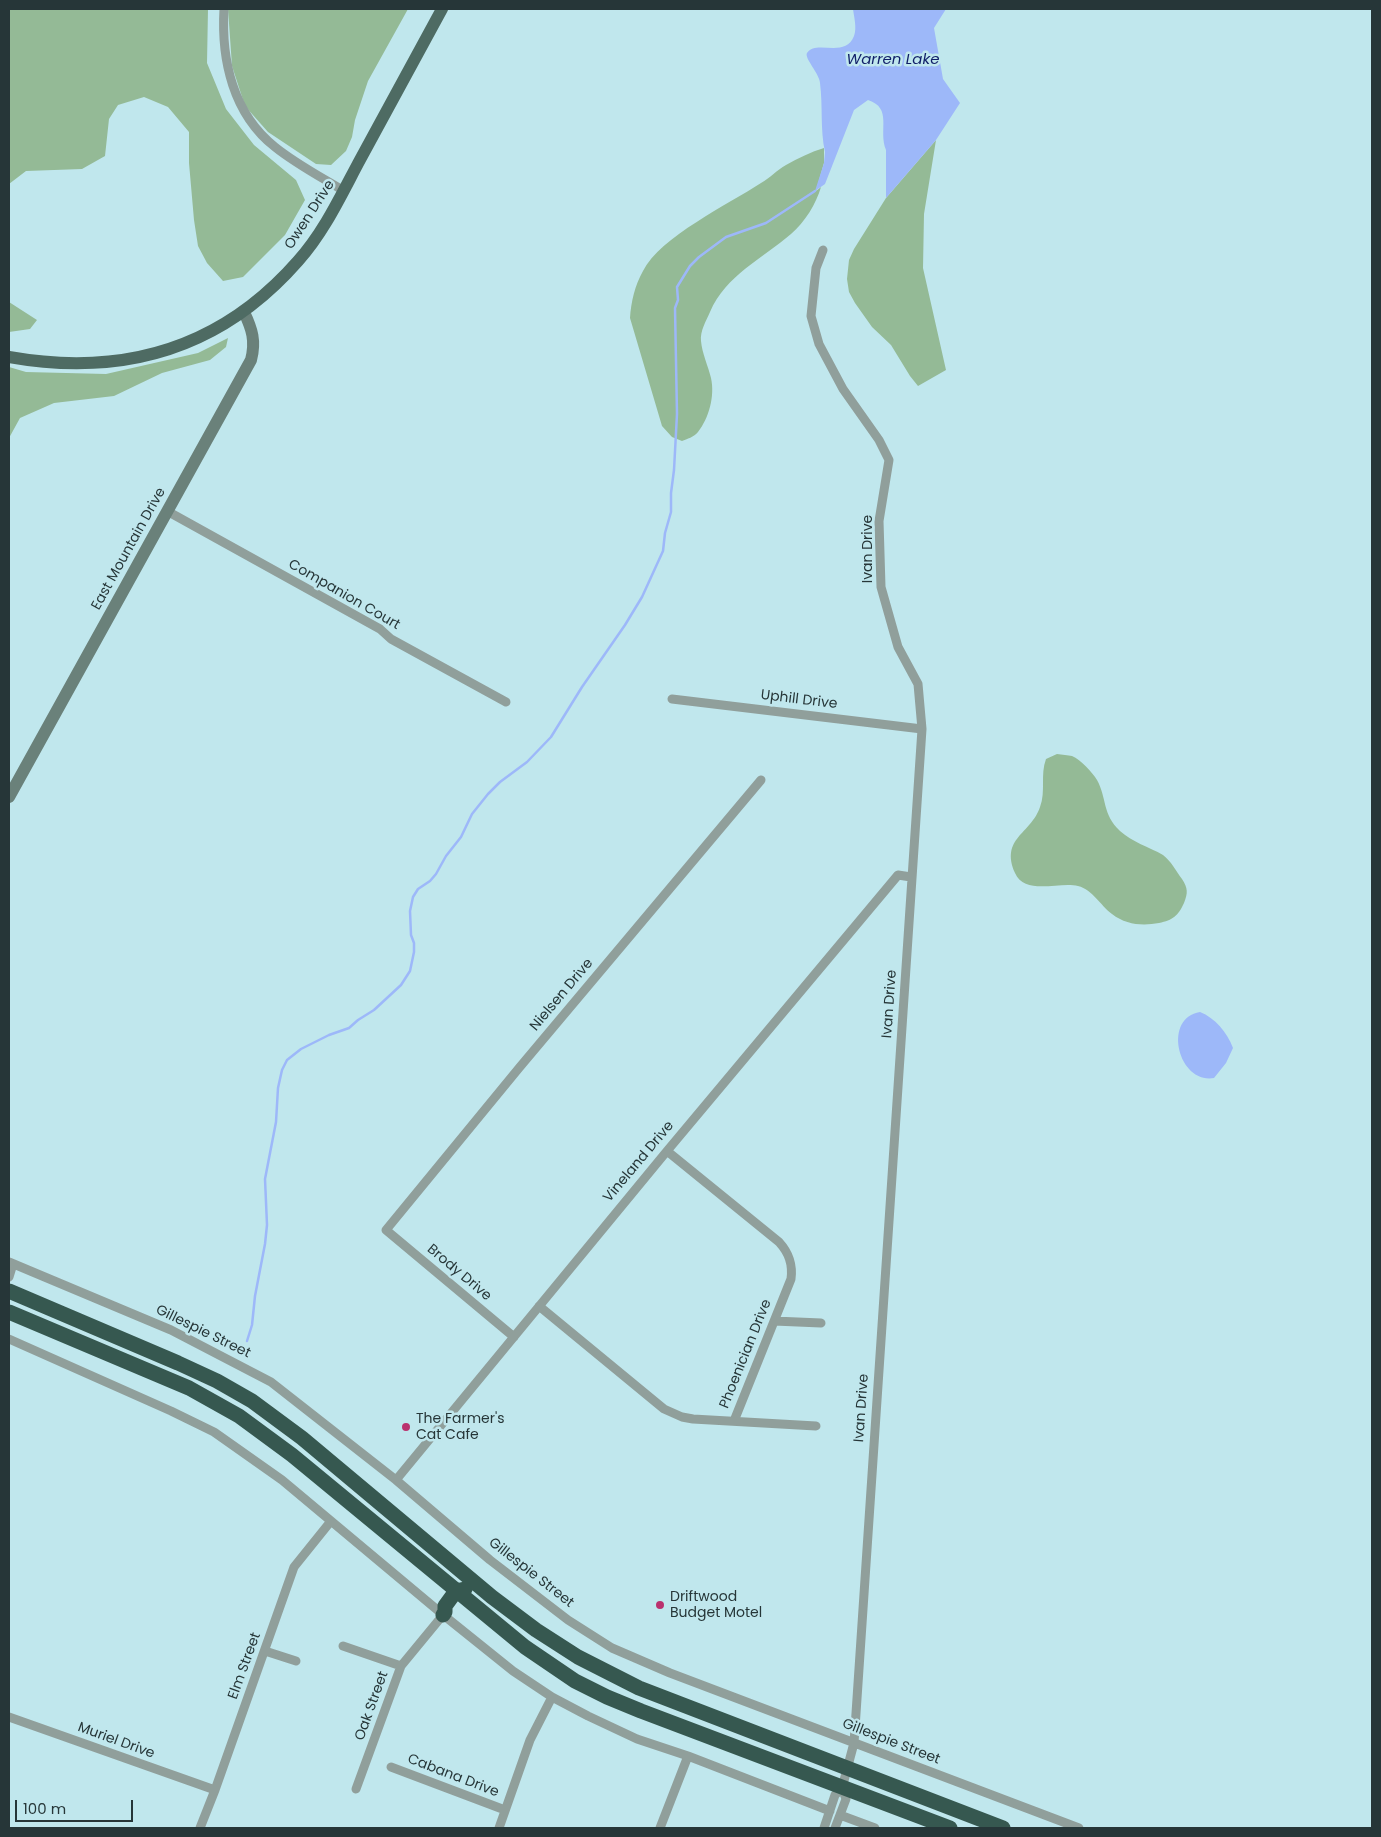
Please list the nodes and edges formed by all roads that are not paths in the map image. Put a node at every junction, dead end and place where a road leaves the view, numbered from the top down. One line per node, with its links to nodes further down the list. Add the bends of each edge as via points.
1 (224, 9): 3 (street, via 227,64 242,111 275,147)
2 (442, 9): 3 (main road, Owen Drive)
3 (344, 191): 5 (main road, Owen Drive, via 299,260)
4 (822, 250): 10 (street, Ivan Drive, via 816,268 811,316 819,344 843,389 889,460 879,521 881,586 898,648 918,684)
5 (244, 312): 6 (main road, Owen Drive, via 189,342 127,360 66,364); 7 (street, East Mountain Drive, via 254,341 251,360)
6 (9, 357)
7 (167, 511): 9 (street, Companion Court, via 380,628 391,639); 12 (street, East Mountain Drive)
8 (672, 699): 10 (street, Uphill Drive)
9 (506, 702)
10 (922, 729): 13 (street, Ivan Drive)
11 (761, 780): 15 (street, Nielsen Drive)
12 (9, 797)
13 (911, 877): 14 (street, Vineland Drive, via 898,875); 39 (street, Ivan Drive)
14 (667, 1151): 19 (street, Vineland Drive); 21 (street, Phoenician Drive, via 785,1248 791,1279)
15 (386, 1230): 23 (street, Brody Drive)
16 (11, 1262): 17 (street); 27 (street, Gillespie Street, via 171,1330 271,1382)
17 (9, 1277)
18 (9, 1291): 36 (highway, via 178,1362 252,1401 302,1438 536,1630 578,1657)
19 (539, 1306): 23 (street, Vineland Drive); 25 (street, Phoenician Drive, via 664,1409 682,1418)
20 (9, 1312): 29 (highway, via 189,1388 238,1416 299,1461)
21 (774, 1321): 22 (street); 25 (street, Phoenician Drive)
22 (821, 1323)
23 (514, 1336): 27 (street, Vineland Drive)
24 (9, 1339): 28 (street, via 214,1432 282,1480)
25 (734, 1422): 26 (street)
26 (816, 1426)
27 (396, 1480): 39 (street, Gillespie Street, via 539,1599 612,1648)
28 (331, 1521): 31 (street); 33 (street, Elm Street, via 294,1567)
29 (456, 1592): 30 (highway); 31 (highway, via 444,1606); 36 (highway, via 464,1589 474,1593 530,1637 581,1670 612,1686 637,1694)
30 (468, 1601): 31 (highway); 43 (highway, via 550,1665 607,1698)
31 (444, 1613): 35 (street, Oak Street); 37 (street, via 513,1671)
32 (343, 1646): 35 (street)
33 (265, 1651): 34 (street); 45 (street, Elm Street)
34 (296, 1660)
35 (401, 1666): 44 (street, Oak Street)
36 (651, 1693): 42 (highway)
37 (552, 1697): 40 (street, via 637,1739); 46 (street, via 530,1740)
38 (9, 1717): 45 (street, Muriel Drive)
39 (854, 1743): 42 (street, Ivan Drive); 57 (street, Gillespie Street)
40 (688, 1756): 47 (street); 51 (street)
41 (391, 1767): 46 (street, Cabana Drive)
42 (847, 1770): 43 (street, Ivan Drive); 56 (highway)
43 (842, 1788): 47 (street, via 835,1795); 48 (street, via 846,1798); 55 (highway)
44 (356, 1789)
45 (215, 1790): 49 (street, Elm Street)
46 (505, 1810): 50 (street)
47 (830, 1811): 52 (street)
48 (840, 1815): 53 (street); 54 (street)
49 (200, 1828)
50 (499, 1828)
51 (660, 1828)
52 (824, 1828)
53 (835, 1828)
54 (875, 1828)
55 (950, 1828)
56 (1003, 1828)
57 (1079, 1828)

